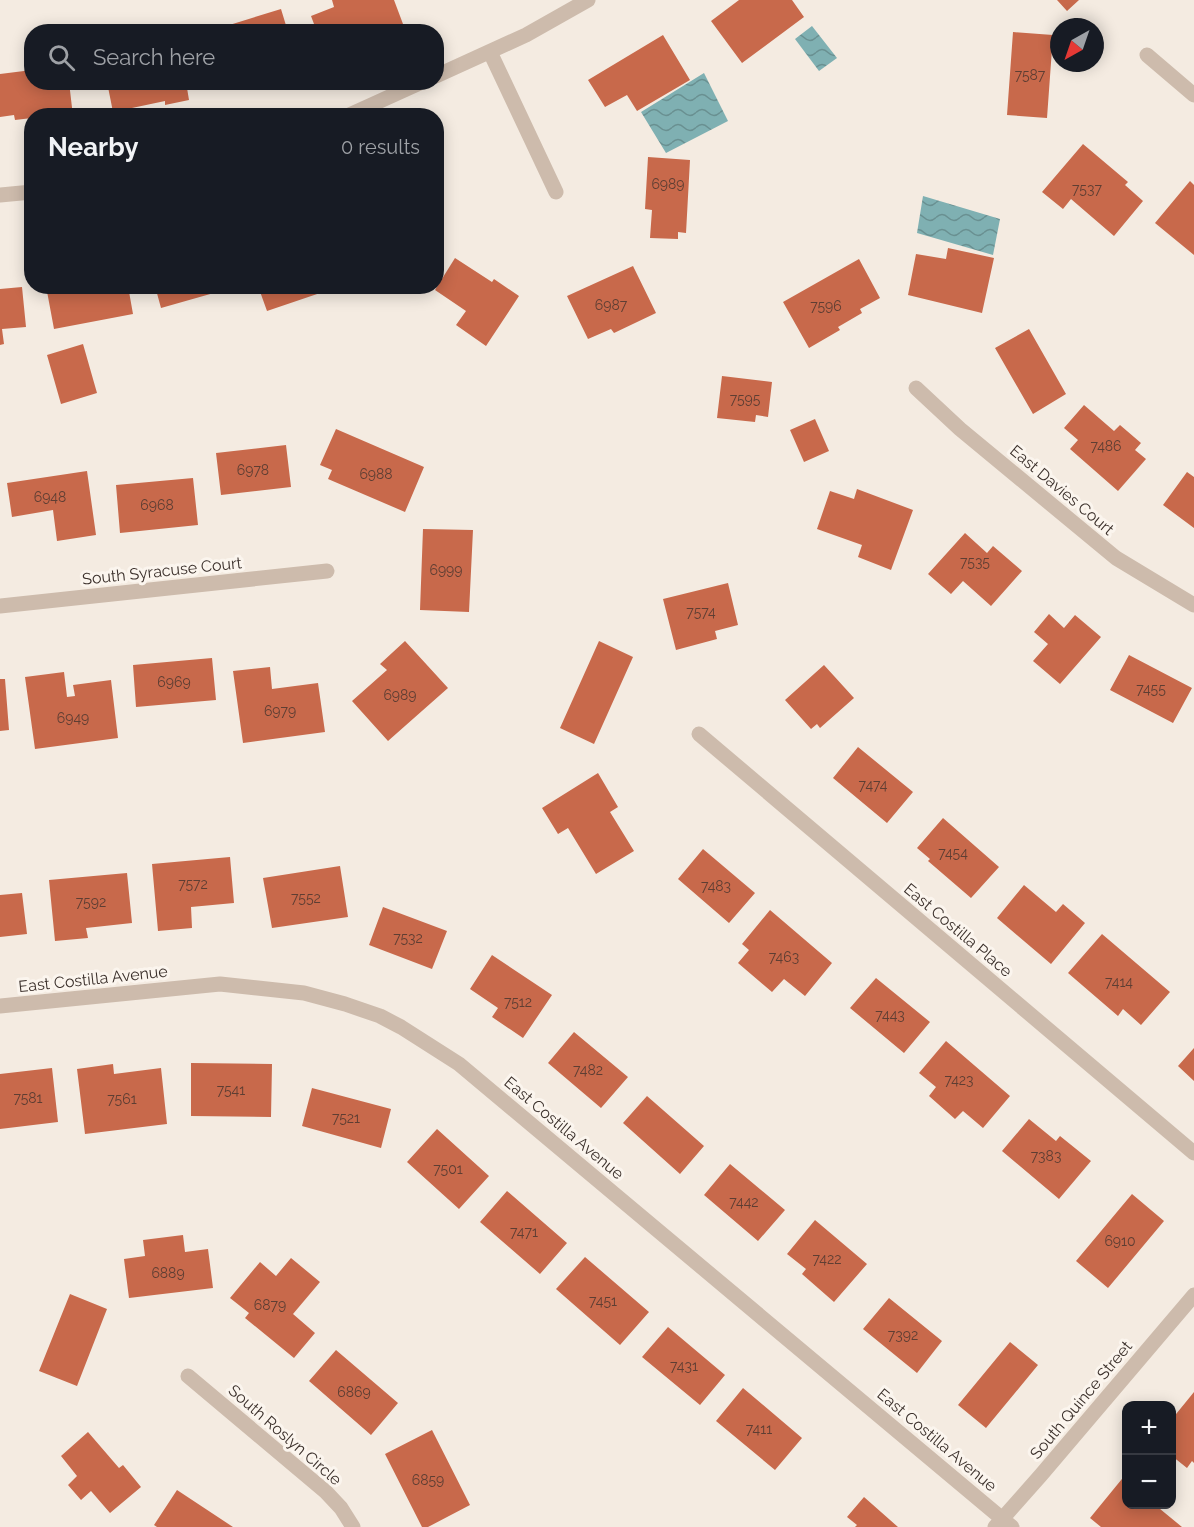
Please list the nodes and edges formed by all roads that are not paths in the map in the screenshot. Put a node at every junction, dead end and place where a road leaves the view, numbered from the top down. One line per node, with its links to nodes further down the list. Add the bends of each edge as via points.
1 (588, 0): 2 (street)
2 (490, 52): 4 (street); 8 (street)
3 (1147, 55): 6 (street)
4 (444, 72)
5 (404, 90): 7 (street)
6 (1194, 95)
7 (365, 108)
8 (556, 192)
9 (24, 193): 10 (street)
10 (0, 195)
11 (916, 388): 13 (street, East Davies Court, via 1116,558)
12 (327, 571): 14 (street, South Syracuse Court)
13 (1194, 605)
14 (0, 606)
15 (699, 734): 17 (street, East Costilla Place)
16 (0, 1006): 20 (street, East Costilla Avenue, via 220,984 304,993 380,1016 459,1065)
17 (1194, 1153)
18 (1194, 1295): 20 (street, South Quince Street)
19 (188, 1376): 21 (street, South Roslyn Circle, via 326,1492)
20 (1003, 1524)
21 (353, 1527)

